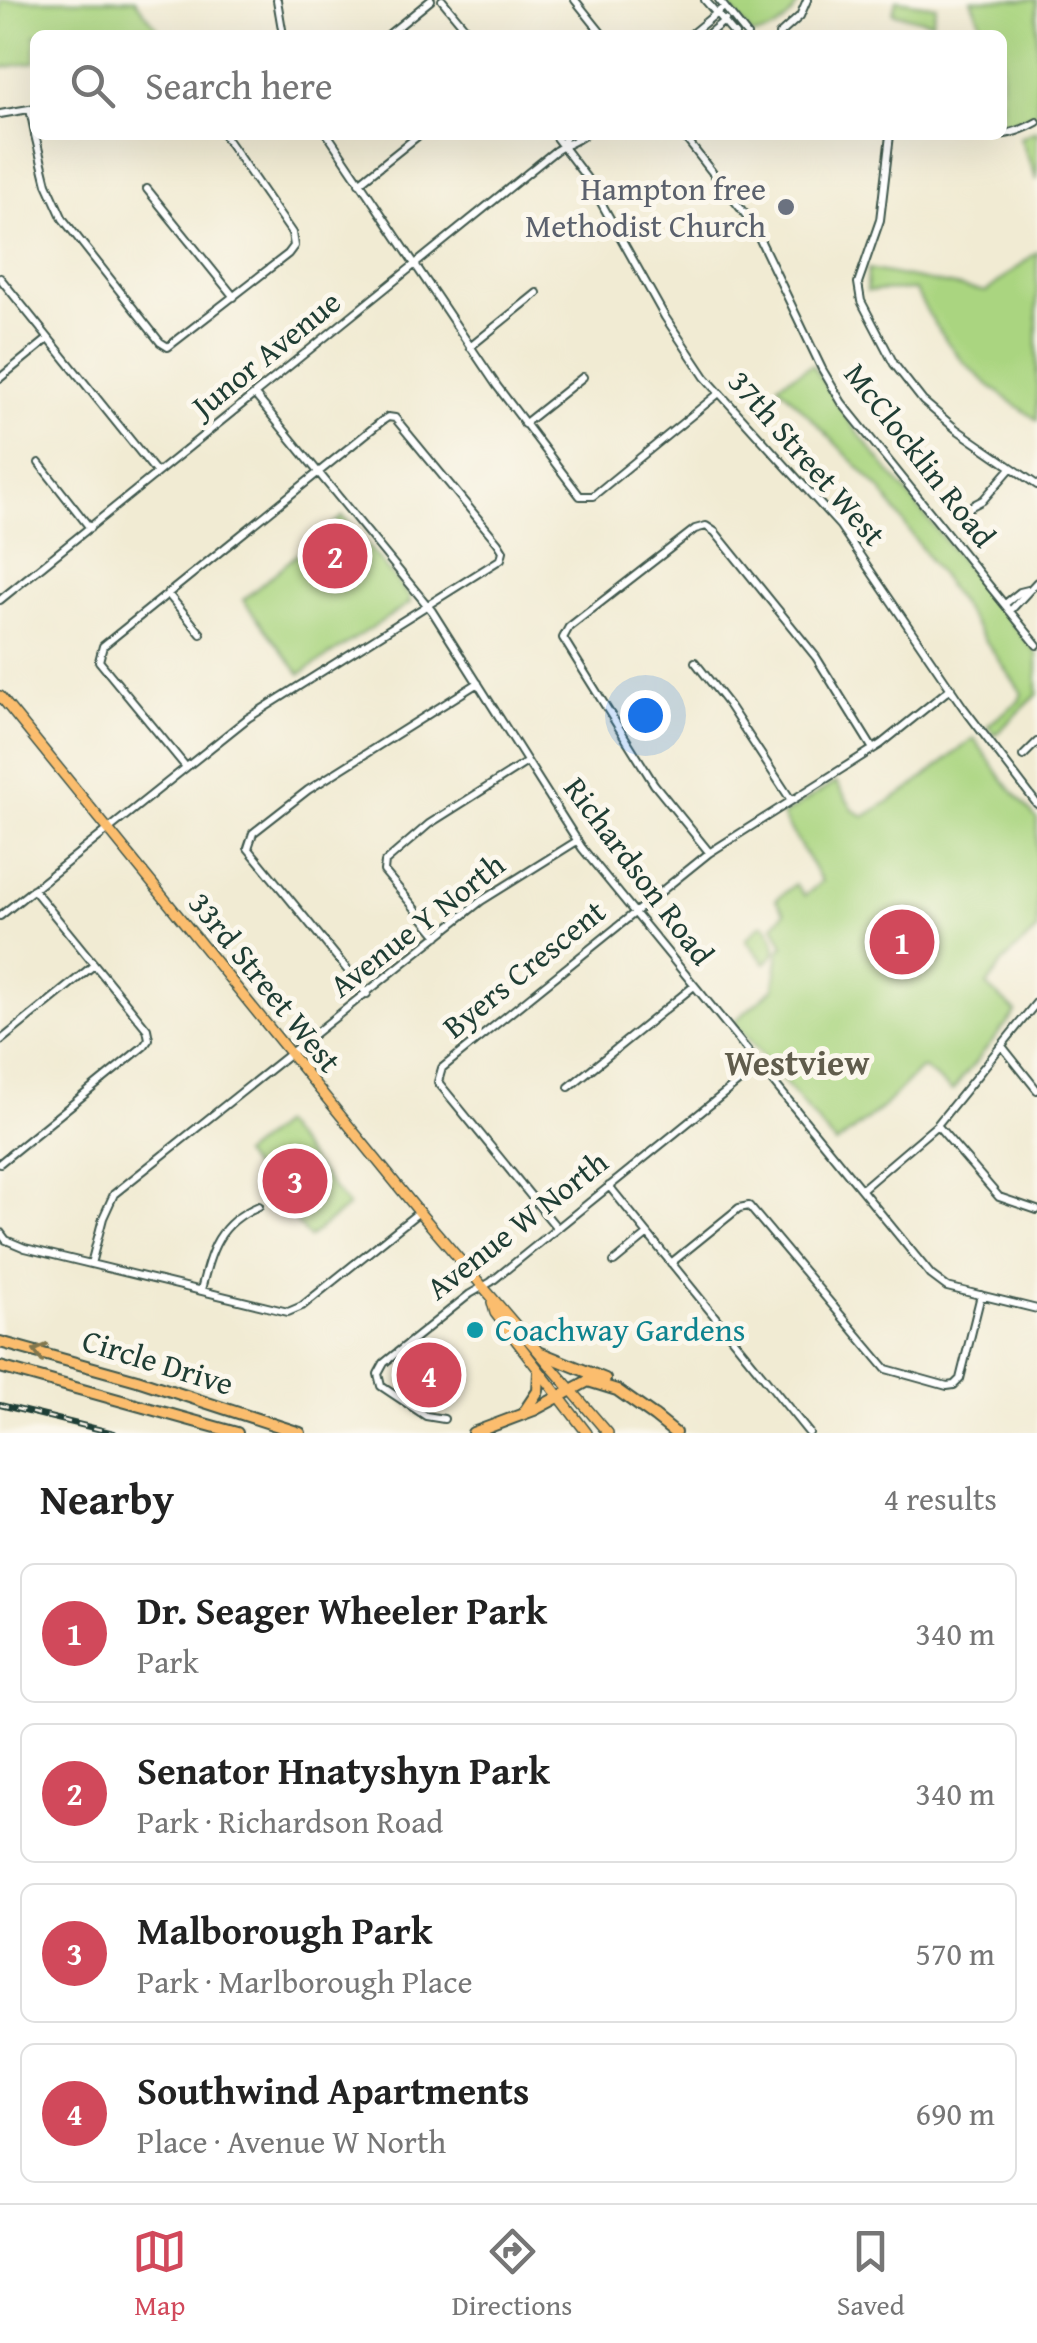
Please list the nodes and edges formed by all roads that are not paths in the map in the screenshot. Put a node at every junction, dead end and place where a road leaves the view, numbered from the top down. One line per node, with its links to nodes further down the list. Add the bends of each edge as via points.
1 (278, 0): 11 (street)
2 (432, 0): 12 (street)
3 (442, 0): 13 (street)
4 (575, 0): 14 (street)
5 (705, 0): 8 (street)
6 (807, 0): 19 (street)
7 (722, 4): 8 (street); 9 (street)
8 (716, 14): 10 (street); 15 (street)
9 (731, 16): 10 (street); 18 (street)
10 (723, 22): 16 (street); 17 (street)
11 (282, 30)
12 (394, 30)
13 (468, 30)
14 (599, 30)
15 (696, 30)
16 (713, 30)
17 (730, 30)
18 (742, 30)
19 (785, 30)
20 (30, 109): 21 (street)
21 (0, 114)
22 (1037, 122): 23 (street)
23 (1007, 134)
24 (36, 140): 39 (street, via 62,218 164,346)
25 (227, 140): 39 (street, via 294,246)
26 (331, 140): 34 (street)
27 (413, 140): 34 (street)
28 (558, 140): 33 (street, 37th Street West)
29 (564, 140): 33 (street, Junor Avenue)
30 (578, 140): 33 (street, Junor Avenue)
31 (687, 140): 58 (street, McClocklin Road, via 752,223 842,403)
32 (889, 140): 48 (street, via 880,220 859,275 862,301 913,390)
33 (562, 145): 36 (street, Junor Avenue); 45 (street, 37th Street West)
34 (360, 183): 36 (street)
35 (147, 189): 39 (street)
36 (415, 266): 41 (street); 44 (street, Junor Avenue)
37 (0, 278): 40 (street)
38 (537, 293): 41 (street)
39 (234, 297)
40 (48, 338): 43 (street); 50 (street)
41 (470, 348): 46 (street)
42 (584, 377): 46 (street)
43 (0, 378)
44 (255, 394): 49 (street, Richardson Road); 50 (street, Junor Avenue)
45 (718, 394): 46 (street, via 588,498 576,492); 63 (street, 37th Street West, via 840,526)
46 (524, 424)
47 (39, 463): 53 (street)
48 (1011, 468): 51 (street); 52 (street, via 983,500)
49 (319, 472): 55 (street); 57 (street, Richardson Road); 57 (street, via 388,416 395,418 498,542 503,551 497,563)
50 (157, 473): 53 (street, Junor Avenue)
51 (1037, 485)
52 (962, 511)
53 (90, 528): 56 (street, Junor Avenue)
54 (1037, 582): 58 (street)
55 (168, 594): 59 (street); 69 (street, via 98,656)
56 (0, 600)
57 (427, 605): 62 (street, Richardson Road); 69 (street, via 255,714)
58 (1007, 608): 60 (street, McClocklin Road)
59 (201, 634)
60 (1037, 645)
61 (695, 662): 70 (street)
62 (478, 683): 68 (street, Richardson Road); 81 (street, via 308,790 249,840 248,848)
63 (951, 688): 66 (street, Byers Crescent); 71 (street, 37th Street West)
64 (0, 696): 72 (main road, 33rd Street West)
65 (1037, 742): 67 (street)
66 (873, 749): 70 (street, Byers Crescent); 74 (street, via 808,645 716,532 696,529 569,627 564,638 660,792)
67 (1023, 756)
68 (527, 762): 73 (street, Richardson Road); 78 (street, via 429,824 385,862 384,871)
69 (186, 767): 72 (street)
70 (792, 800): 74 (street, Byers Crescent)
71 (1037, 804)
72 (108, 829): 75 (street); 85 (main road, 33rd Street West)
73 (577, 841): 76 (street, Richardson Road); 78 (street, Avenue Y North)
74 (710, 852): 76 (street, Byers Crescent)
75 (33, 889): 77 (street); 79 (street)
76 (634, 912): 80 (street, Richardson Road); 96 (street, Byers Crescent, via 436,1078)
77 (0, 916)
78 (438, 936): 81 (street, Avenue Y North)
79 (94, 964): 83 (street); 90 (street, via 148,1029 148,1042)
80 (694, 986): 86 (street, Richardson Road); 87 (street)
81 (367, 994): 85 (street, Avenue Y North)
82 (1037, 1002): 84 (street)
83 (0, 1041)
84 (1002, 1046): 88 (street); 89 (street)
85 (290, 1053): 95 (main road, 33rd Street West); 101 (street, Avenue Y North, via 114,1194)
86 (758, 1066): 91 (street, Avenue W North); 92 (street, Richardson Road)
87 (569, 1087)
88 (1037, 1090)
89 (938, 1125): 92 (street); 94 (street, via 998,1197)
90 (0, 1163)
91 (609, 1186): 96 (street, Avenue W North); 98 (street)
92 (862, 1189): 104 (street, Richardson Road, via 936,1280)
93 (260, 1206): 103 (street, via 215,1240)
94 (1037, 1210)
95 (419, 1212): 102 (main road, 33rd Street West); 103 (street, via 288,1312)
96 (557, 1228): 102 (street, Avenue W North)
97 (0, 1232): 101 (street, via 17,1246)
98 (648, 1234): 99 (street); 100 (street)
99 (614, 1262)
100 (672, 1263): 104 (street, via 749,1206 886,1369 947,1386 960,1379); 124 (street)
101 (91, 1264): 103 (street)
102 (481, 1287): 105 (main road, 33rd Street West); 115 (street, Avenue W North, via 388,1359 378,1374 380,1386)
103 (201, 1290)
104 (981, 1296): 106 (street, Richardson Road)
105 (491, 1299): 108 (main road, 33rd Street West); 110 (main road, 33rd Street West)
106 (1037, 1310)
107 (0, 1342): 119 (highway, Circle Drive, one-way to 107)
108 (541, 1352): 111 (main road, 33rd Street West); 114 (highway, via 610,1382)
109 (0, 1366): 113 (highway, Circle Drive)
110 (538, 1372): 112 (main road, 33rd Street West); 116 (highway, via 533,1402)
111 (572, 1388): 112 (highway); 114 (highway, via 600,1382); 122 (main road, 33rd Street West)
112 (559, 1398): 116 (highway); 121 (main road, 33rd Street West)
113 (162, 1412): 117 (highway); 118 (highway, Circle Drive)
114 (658, 1419): 123 (highway)
115 (444, 1420)
116 (510, 1420): 120 (highway)
117 (224, 1433)
118 (237, 1433)
119 (300, 1433)
120 (473, 1433)
121 (587, 1433)
122 (608, 1433)
123 (675, 1433)
124 (809, 1433)

